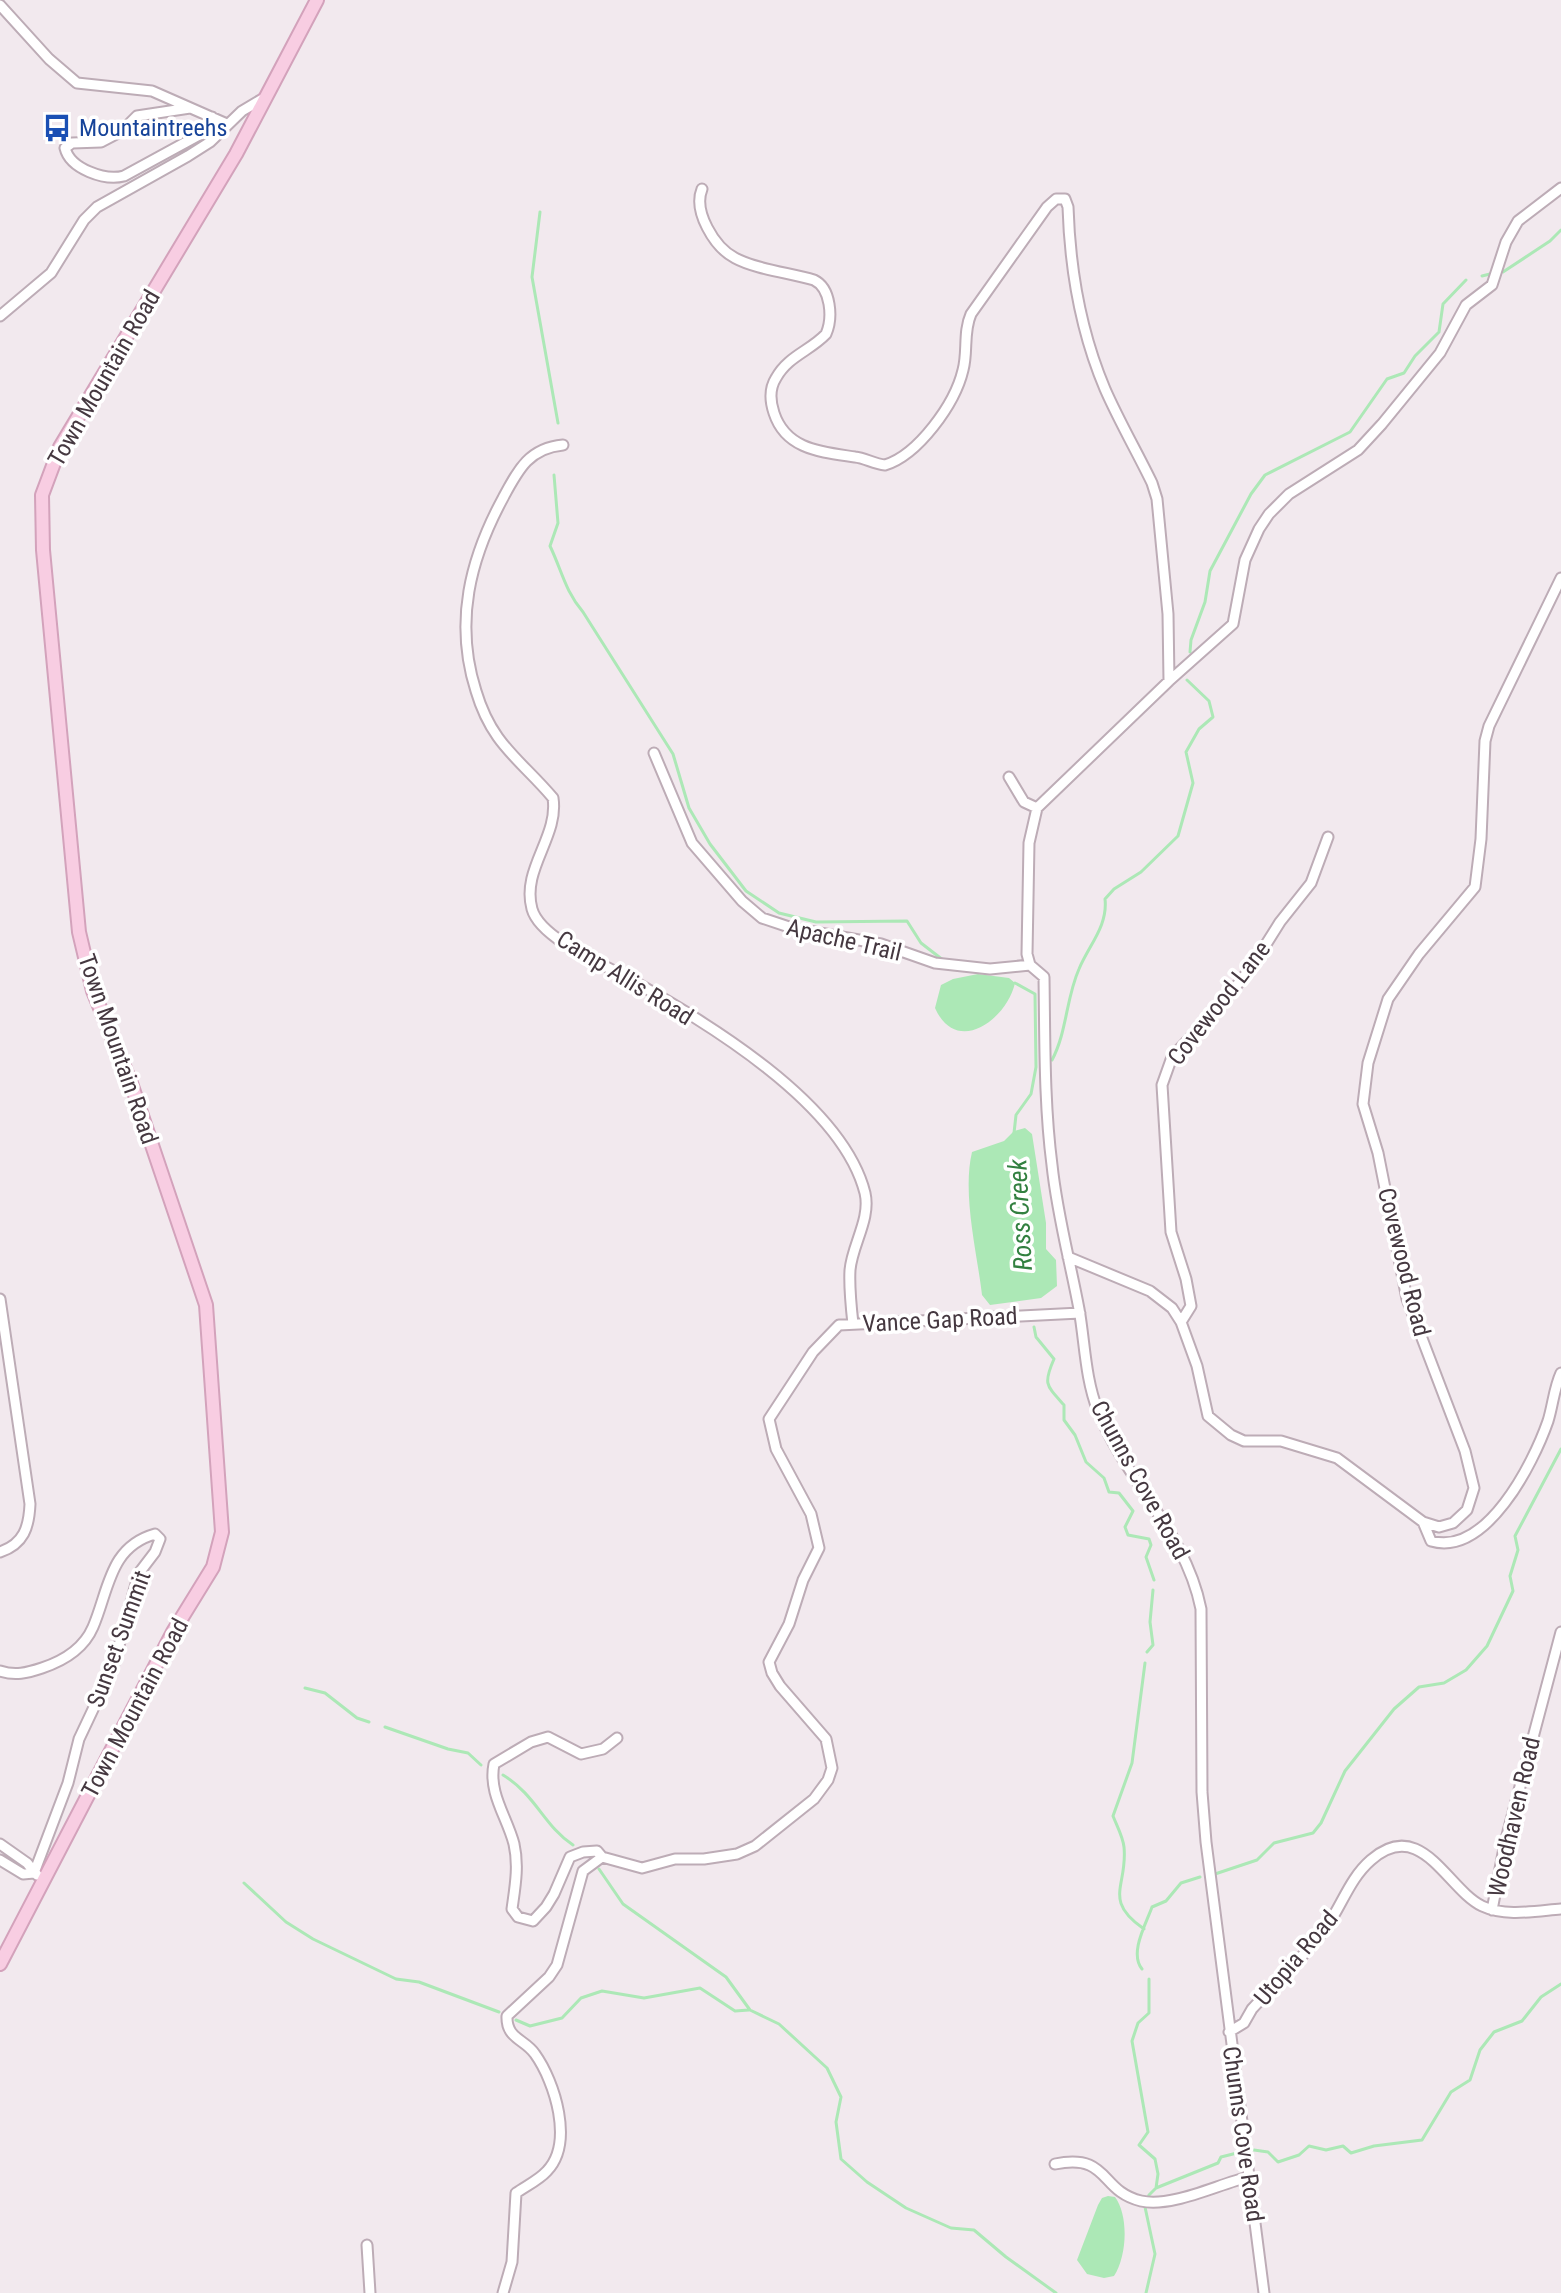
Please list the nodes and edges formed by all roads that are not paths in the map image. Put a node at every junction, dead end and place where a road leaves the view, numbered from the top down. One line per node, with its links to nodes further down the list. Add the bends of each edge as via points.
1 (317, 0): 3 (main road, Town Mountain Road)
2 (0, 5): 4 (street, via 77,83 152,91)
3 (264, 98): 6 (street); 32 (main road, Town Mountain Road, via 206,206 60,447 42,495 84,961 206,1305 222,1518 213,1567)
4 (190, 108): 5 (street); 5 (street, via 137,116 101,142 72,143 65,148 67,156 78,166 113,179 201,134)
5 (212, 117): 6 (street)
6 (227, 124): 9 (street, via 210,142 97,207 51,273)
7 (1561, 188): 12 (street, via 1518,221 1492,285 1466,305 1440,353 1382,424 1358,450 1289,494 1269,514 1245,560 1233,624)
8 (702, 189): 12 (street, via 702,216 731,256 818,281 826,291 826,334 792,357 772,385 772,408 781,430 817,452 885,465 907,453 943,413 964,368 971,314 1047,207 1065,199 1087,342 1157,499)
9 (0, 316)
10 (563, 445): 22 (street, Camp Allis Road, via 532,456 488,526 474,563 465,630 476,692 490,725 504,748 553,798 554,817 530,885 532,910 560,941 732,1043 831,1127 866,1195 850,1267)
11 (1561, 578): 24 (street, Covewood Road, via 1489,726 1475,887 1388,999 1368,1063 1363,1104 1407,1299 1474,1488 1467,1510 1453,1523 1439,1527)
12 (1169, 681): 15 (street)
13 (654, 753): 17 (street, Apache Trail, via 692,843 762,918 881,944 935,963 990,969)
14 (1009, 777): 15 (street, via 1024,802)
15 (1037, 808): 17 (street, Chunns Cove Road, via 1029,843)
16 (1328, 837): 21 (street, Covewood Lane, via 1311,883 1246,975 1172,1057 1162,1085 1171,1232 1191,1306)
17 (1030, 965): 18 (street, Chunns Cove Road, via 1044,977 1048,1128)
18 (1068, 1257): 20 (street, Chunns Cove Road); 21 (street, via 1150,1291)
19 (0, 1299): 25 (street, via 30,1504 29,1525)
20 (1080, 1313): 22 (street, Vance Gap Road); 36 (street, Chunns Cove Road, via 1097,1409 1174,1536 1198,1590 1203,1623 1202,1792)
21 (1181, 1322): 24 (street, via 1208,1416 1244,1441 1281,1441 1337,1458)
22 (853, 1324): 30 (street, Vance Gap Road, via 839,1325 813,1352 769,1419 776,1449 811,1514 819,1548 769,1662 780,1686 826,1739 832,1768 828,1780 814,1799 737,1854 675,1859 642,1868)
23 (1561, 1373): 24 (street, via 1548,1421 1524,1475 1500,1508 1472,1537 1446,1546 1431,1541)
24 (1423, 1522)
25 (0, 1552)
26 (1561, 1632): 34 (street, Woodhaven Road)
27 (0, 1671): 32 (street, Sunset Summit, via 20,1675 62,1661 79,1647 93,1628 104,1587 121,1558 135,1541 155,1534 160,1539 139,1573 113,1667 79,1739)
28 (617, 1738): 30 (street, via 603,1749 581,1754 548,1737 531,1742 494,1764 491,1776 514,1843 512,1909 518,1917 533,1921 546,1907 570,1857 597,1851)
29 (0, 1844): 32 (street)
30 (602, 1857): 41 (street, via 583,1871 557,1965 507,2016 509,2030 534,2051 554,2094 561,2139 560,2152 546,2173 516,2193 512,2262)
31 (0, 1860): 32 (street, via 23,1874)
32 (39, 1876): 35 (main road, Town Mountain Road)
33 (1561, 1909): 34 (street)
34 (1492, 1910): 36 (street, Utopia Road, via 1470,1899 1427,1854 1404,1848 1384,1852 1355,1878 1325,1928 1244,2023)
35 (0, 1964)
36 (1229, 2032): 38 (street, Chunns Cove Road)
37 (1055, 2164): 38 (street, via 1087,2162 1122,2192 1150,2202)
38 (1249, 2177): 42 (street, Chunns Cove Road)
39 (367, 2245): 40 (street)
40 (370, 2293)
41 (503, 2293)
42 (1264, 2293)

